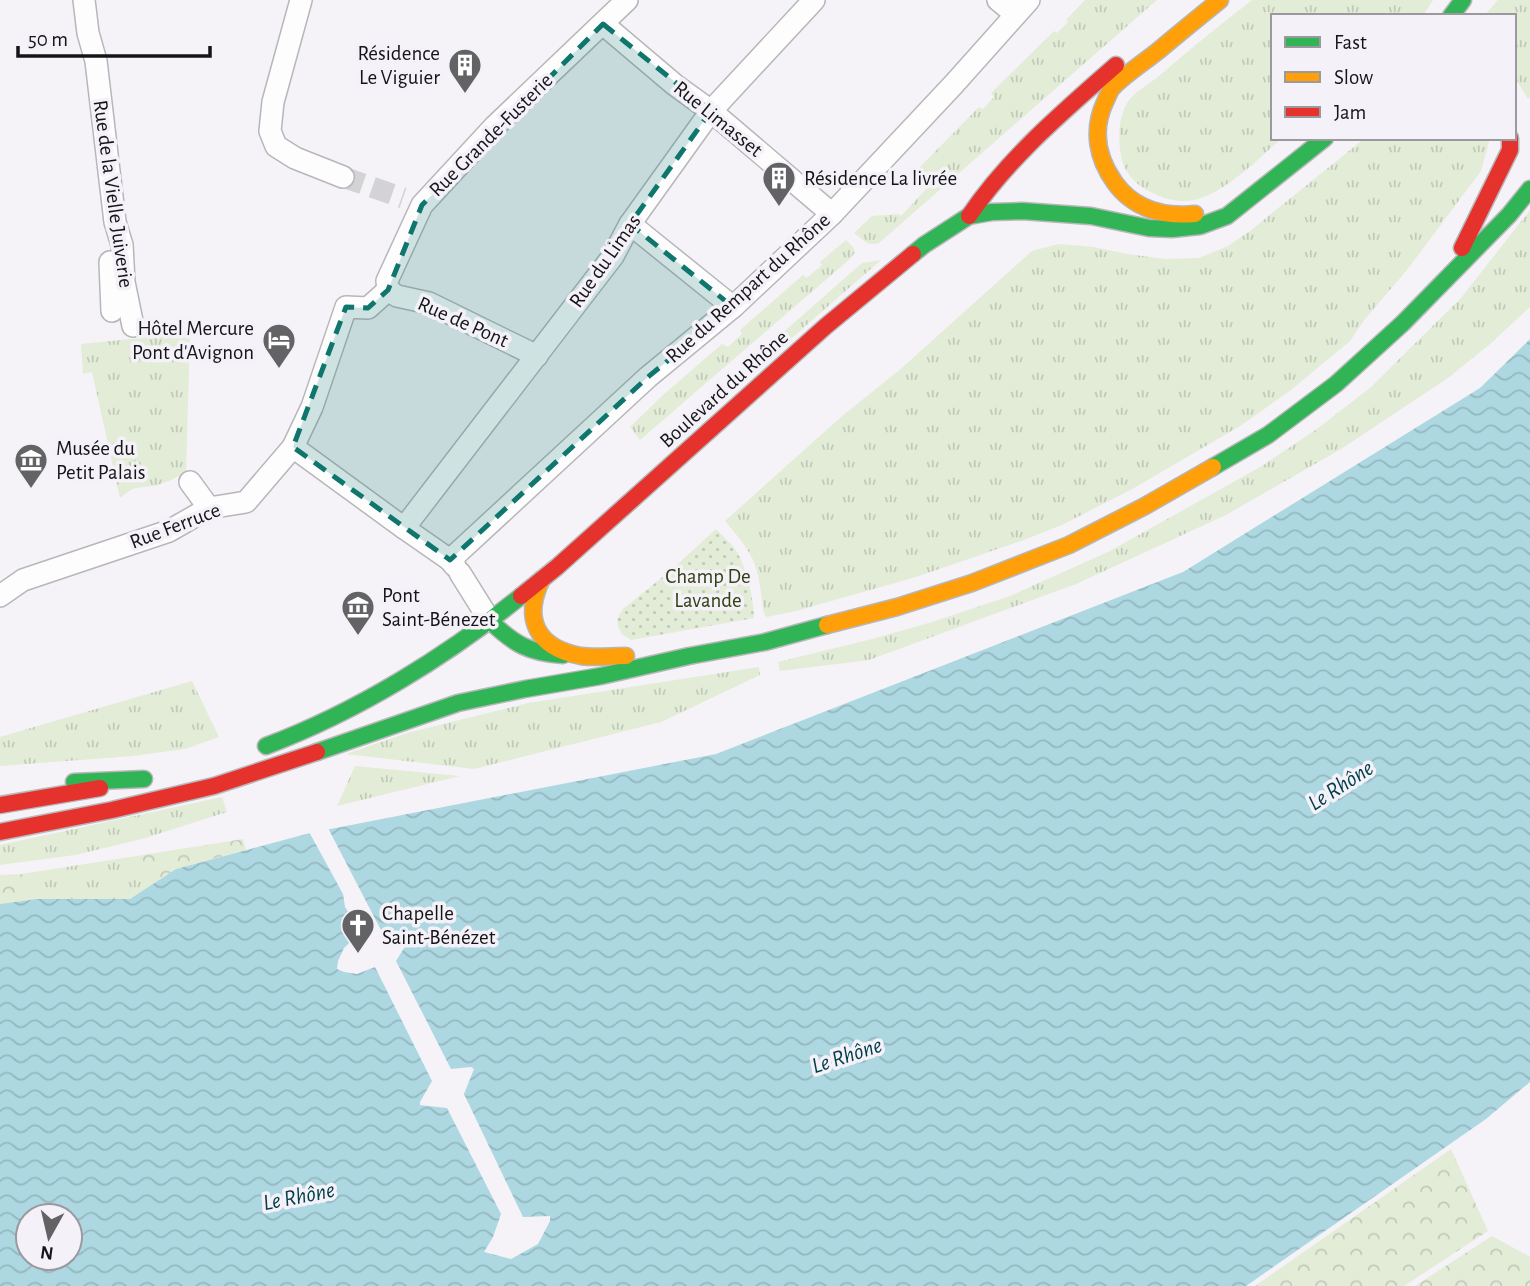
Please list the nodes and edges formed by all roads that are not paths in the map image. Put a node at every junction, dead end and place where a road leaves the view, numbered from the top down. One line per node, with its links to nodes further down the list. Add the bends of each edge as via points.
1 (84, 0): 18 (street, Rue de la Vielle Juiverie)
2 (301, 0): 13 (street, via 273,102 270,131 276,146 295,158)
3 (627, 0): 8 (street, Rue Grande-Fusterie)
4 (814, 0): 10 (street, Rue du Limas)
5 (998, 0): 7 (street)
6 (1220, 0): 15 (main road, via 1111,89 1096,127 1098,149 1110,180 1123,194 1159,213 1211,211)
7 (1022, 7): 16 (street, Rue du Rempart du Rhône)
8 (603, 24): 10 (street, Rue Limasset); 21 (street, Rue Grande-Fusterie, via 412,201)
9 (1128, 54): 17 (main road, Boulevard du Rhône, via 1028,145)
10 (712, 111): 16 (street, Rue Limasset); 19 (street, Rue du Limas)
11 (1323, 140): 15 (main road)
12 (1510, 140): 20 (main road, via 1510,150)
13 (343, 177)
14 (1530, 189): 20 (main road)
15 (1259, 192): 17 (main road, via 1227,216 1200,226 1172,229 1022,211)
16 (832, 214): 22 (street, Rue du Rempart du Rhône)
17 (969, 216): 31 (main road, Boulevard du Rhône, via 924,245 826,326)
18 (115, 222): 23 (street, via 109,245); 24 (street, Rue de la Vielle Juiverie)
19 (629, 224): 22 (street); 25 (street, Rue du Limas, via 613,256)
20 (1443, 282): 35 (main road, via 1336,384 1268,435 1069,545 897,607 765,642)
21 (388, 290): 25 (street, Rue de Pont, via 429,303); 26 (street, Rue Ferruce, via 368,308 346,307 312,407)
22 (733, 307): 30 (street, Rue du Rempart du Rhône, via 648,377)
23 (112, 311)
24 (133, 326)
25 (537, 356): 29 (street, Rue du Limas)
26 (293, 447): 28 (street, Rue Ferruce, via 246,502); 29 (street)
27 (190, 482): 28 (street)
28 (209, 508): 32 (street, Rue Ferruce, via 169,531 23,580)
29 (404, 528): 30 (street)
30 (455, 566): 33 (street)
31 (542, 579): 33 (main road, Boulevard du Rhône); 34 (main road, via 533,609 539,632 558,649)
32 (0, 596)
33 (490, 621): 34 (main road, via 520,646 535,652); 36 (main road, Boulevard du Rhône, via 388,687 295,736)
34 (581, 656): 35 (main road)
35 (689, 656): 39 (main road, via 458,703 214,786)
36 (247, 754)
37 (39, 783): 38 (main road, via 150,778)
38 (0, 805)
39 (0, 832)

